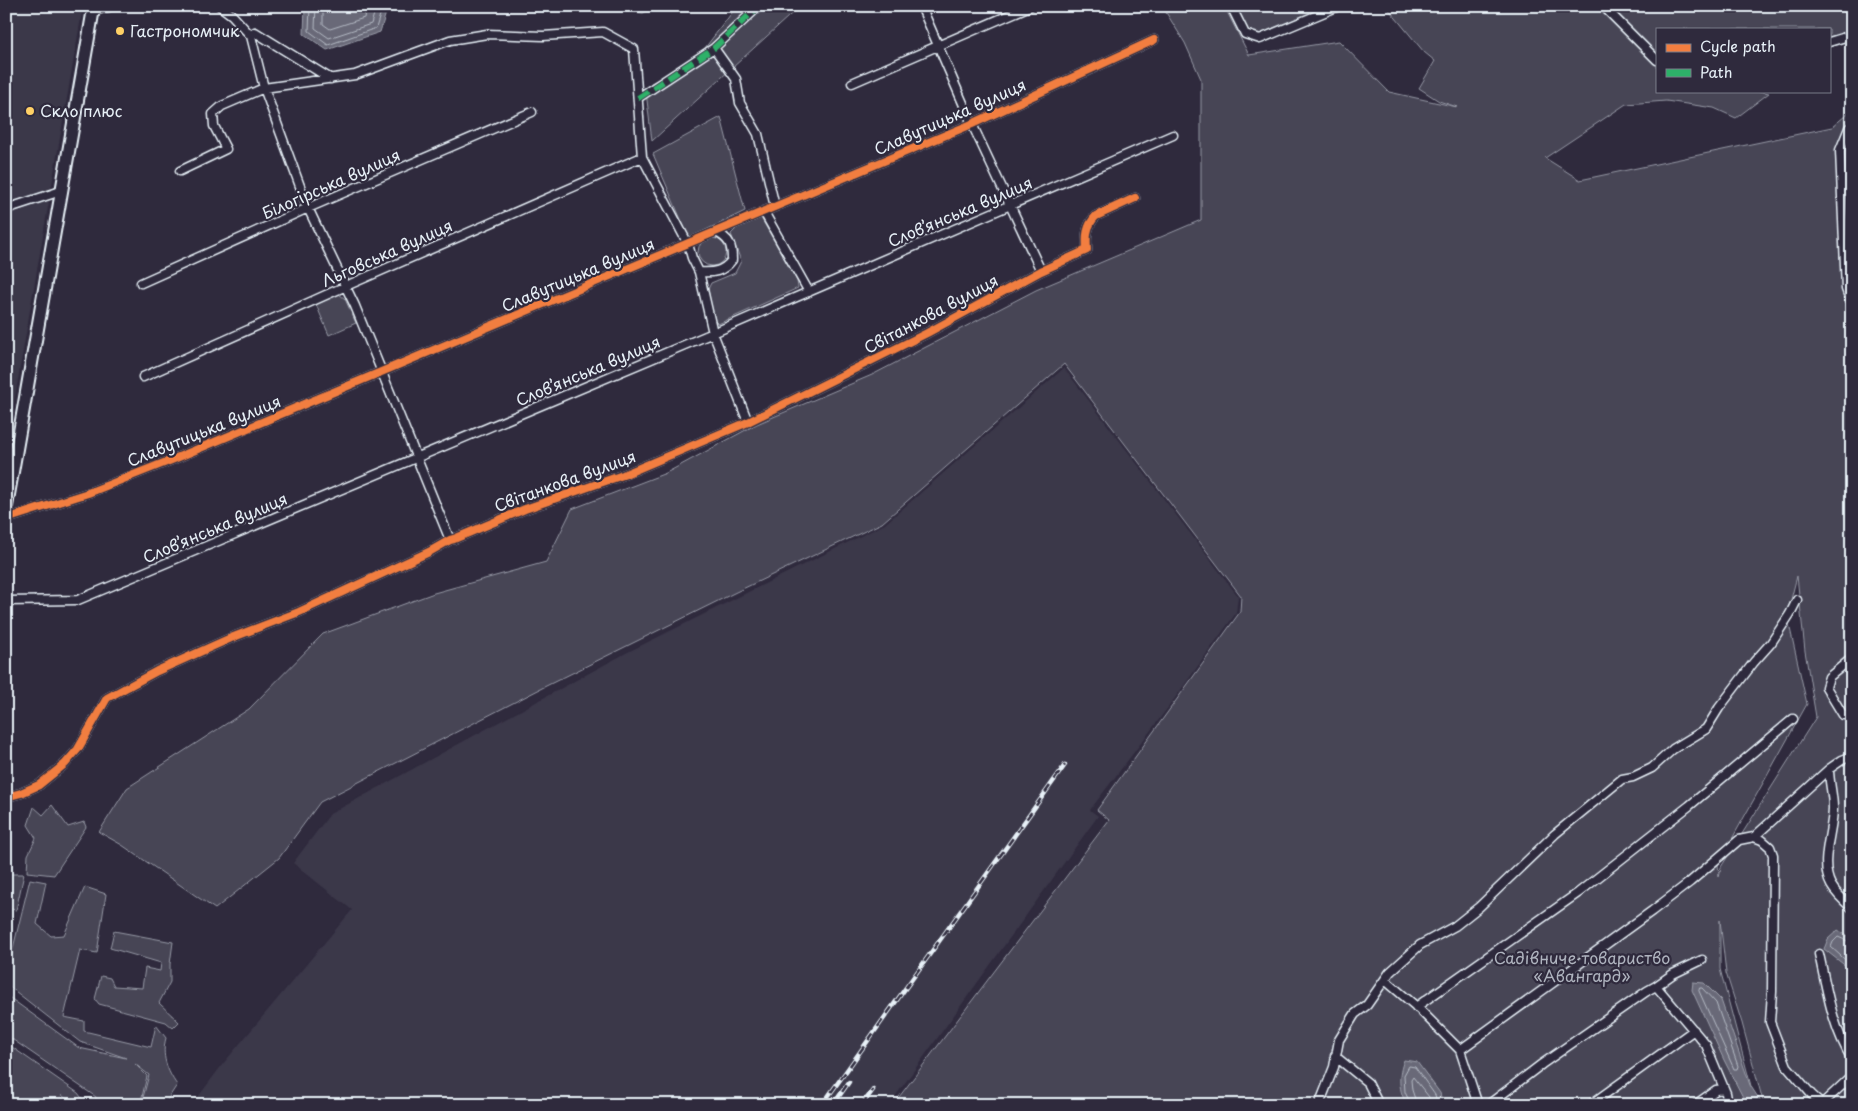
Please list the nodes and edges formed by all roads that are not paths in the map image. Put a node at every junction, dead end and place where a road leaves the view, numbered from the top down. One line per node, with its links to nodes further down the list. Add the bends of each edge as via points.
1 (113, 6): 9 (street)
2 (220, 6): 11 (street, via 232,14)
3 (759, 6): 15 (street)
4 (921, 6): 14 (street)
5 (1030, 6): 14 (street)
6 (1231, 6): 7 (street, via 1246,34 1260,40)
7 (1339, 6)
8 (1603, 6): 16 (street)
9 (93, 9): 27 (main road)
10 (1852, 35): 13 (street)
11 (251, 36): 17 (street, via 255,32); 19 (street)
12 (1154, 40): 22 (street, Славутицька вулиця)
13 (1830, 42)
14 (939, 46): 18 (street); 22 (street)
15 (714, 48): 20 (street); 30 (street, via 736,79 740,103 758,134)
16 (1656, 59)
17 (331, 79): 19 (street); 20 (street, via 355,75 450,40 487,34 543,36 603,32 634,49)
18 (852, 83)
19 (264, 88): 26 (street, via 222,106 212,114 214,126 226,149); 32 (street)
20 (638, 98): 25 (street)
21 (532, 112): 32 (street, Білогірська вулиця)
22 (972, 124): 29 (street); 30 (street, Славутицька вулиця)
23 (1852, 126): 41 (street, via 1840,150 1846,289)
24 (1173, 135): 29 (street, Словʼянська вулиця)
25 (642, 157): 35 (street); 39 (street, Льговська вулиця)
26 (180, 171)
27 (61, 191): 31 (street); 47 (main road)
28 (1135, 198): 36 (street, Світанкова вулиця, via 1092,220 1086,235 1087,250)
29 (1010, 205): 36 (street); 40 (street, Словʼянська вулиця)
30 (775, 207): 33 (street, Славутицька вулиця)
31 (6, 208)
32 (308, 208): 38 (street, Білогірська вулиця); 39 (street)
33 (764, 212): 34 (street, Славутицька вулиця); 40 (street)
34 (716, 232): 35 (street, Славутицька вулиця); 37 (street, via 726,237 732,250 732,260 717,272)
35 (688, 244): 37 (street); 43 (street, Славутицька вулиця)
36 (1041, 271): 45 (street, Світанкова вулиця)
37 (699, 272): 42 (street)
38 (141, 284)
39 (346, 286): 43 (street); 44 (street, Льговська вулиця)
40 (808, 292): 42 (street, Словʼянська вулиця)
41 (1852, 305)
42 (713, 333): 45 (street); 46 (street, Словʼянська вулиця)
43 (382, 372): 46 (street); 48 (street, Славутицька вулиця, via 114,482)
44 (143, 377)
45 (748, 422): 49 (street, Світанкова вулиця, via 623,476 525,509)
46 (417, 458): 49 (street); 51 (street, Словʼянська вулиця, via 78,600)
47 (6, 510)
48 (6, 519)
49 (450, 540): 57 (street, Світанкова вулиця, via 299,612 157,671 107,698 78,749 65,764 39,785)
50 (1797, 600): 62 (street, via 1771,643 1706,729 1672,749 1652,768 1622,779 1555,834 1479,907 1455,926 1420,945)
51 (6, 602)
52 (1852, 658): 53 (street, via 1829,677 1826,686 1844,716)
53 (1852, 714)
54 (1792, 719): 64 (street, via 1578,894)
55 (1852, 756): 56 (street)
56 (1829, 769): 58 (street); 59 (street, via 1833,807 1828,879 1836,893)
57 (6, 797)
58 (1754, 837): 66 (street, via 1738,840 1660,905); 71 (street, via 1770,847 1773,854 1770,1022 1787,1066)
59 (1852, 908)
60 (1819, 954): 68 (street, via 1834,1022)
61 (1702, 960): 63 (street)
62 (1385, 980): 64 (street); 67 (street, via 1367,1005 1355,1014 1339,1040)
63 (1656, 986): 65 (street); 75 (street)
64 (1416, 1007): 66 (street)
65 (1694, 1030): 70 (street, via 1706,1044); 76 (street)
66 (1460, 1050): 74 (street)
67 (1335, 1056): 72 (street); 73 (street, via 1368,1083)
68 (1852, 1059)
69 (1852, 1076): 71 (street)
70 (1724, 1089): 77 (street, via 1716,1090); 78 (street)
71 (1823, 1104)
72 (1319, 1105)
73 (1379, 1105)
74 (1478, 1105)
75 (1488, 1105)
76 (1590, 1105)
77 (1695, 1105)
78 (1728, 1105)

